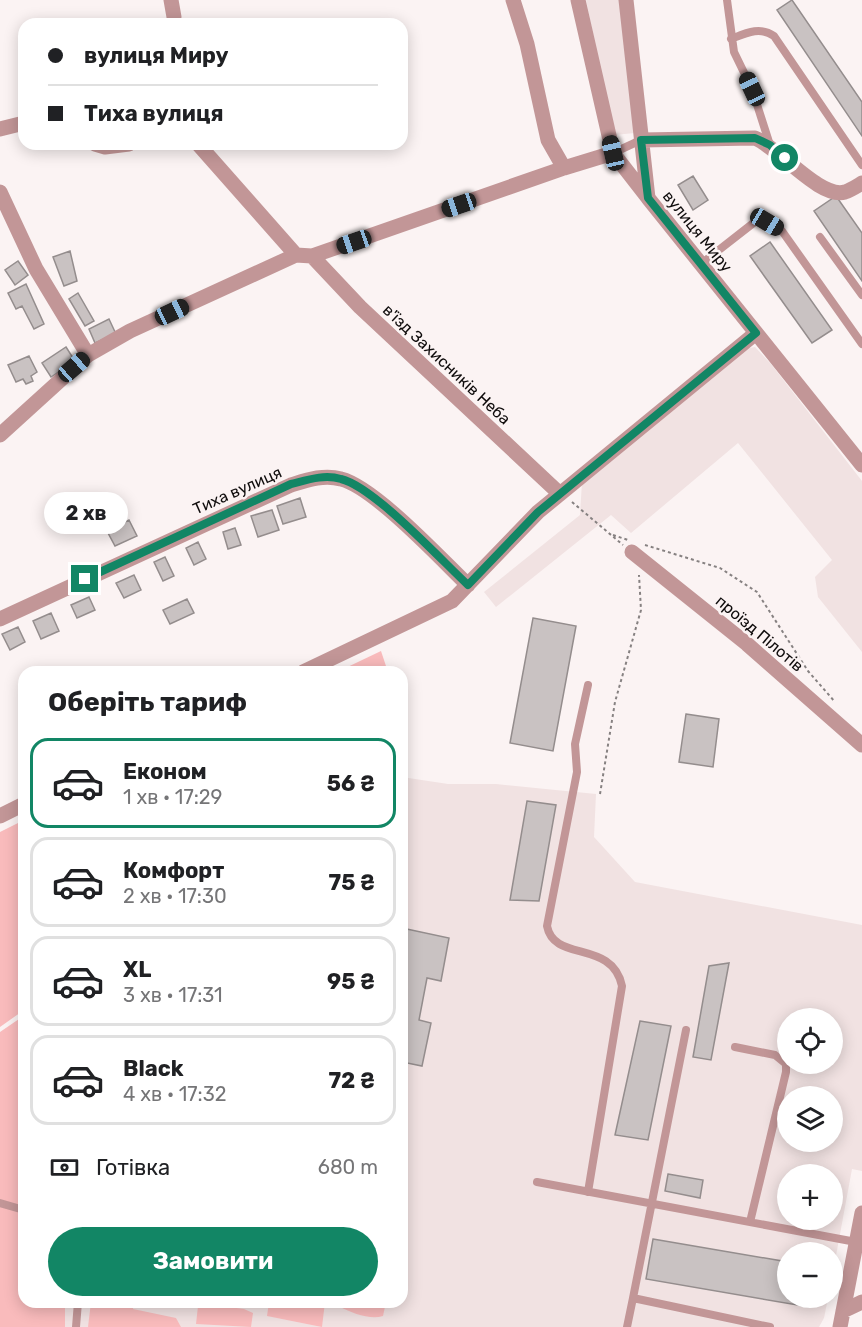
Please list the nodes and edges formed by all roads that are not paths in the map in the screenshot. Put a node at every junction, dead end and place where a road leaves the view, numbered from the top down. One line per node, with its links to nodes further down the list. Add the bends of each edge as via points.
1 (171, 0): 6 (street)
2 (513, 0): 15 (street, via 548,140)
3 (578, 0): 13 (street)
4 (626, 0): 10 (street, вулиця Миру)
5 (727, 0): 7 (lane)
6 (174, 17)
7 (731, 39): 11 (lane); 14 (lane, via 753,30 774,36)
8 (18, 124): 9 (street)
9 (0, 129)
10 (641, 140): 11 (street, via 755,138); 13 (lane); 18 (street, вулиця Миру)
11 (770, 145): 16 (street, via 822,189 845,192)
12 (203, 150): 20 (street)
13 (613, 153): 15 (street); 18 (street)
14 (862, 165)
15 (564, 168): 21 (street)
16 (862, 183)
17 (0, 192): 26 (street, via 36,269)
18 (648, 198): 22 (street, вулиця Миру)
19 (820, 237): 23 (lane)
20 (296, 255): 21 (street); 26 (street, via 130,331)
21 (312, 256): 29 (street, в'їзд Захисників Неба, via 360,307)
22 (701, 264): 24 (street, вулиця Миру); 25 (lane, via 756,221 767,222 782,231)
23 (862, 295)
24 (756, 333): 28 (street, вулиця Миру); 29 (street)
25 (862, 344)
26 (88, 355): 27 (street)
27 (0, 435)
28 (859, 455)
29 (560, 494): 31 (street)
30 (636, 546): 35 (street, проїзд Пілотів)
31 (468, 585): 32 (street, Тиха вулиця, via 366,490 341,478 316,477 291,484); 33 (street, via 452,601)
32 (0, 619)
33 (316, 666)
34 (588, 685): 41 (lane, via 575,744 577,772 547,926 556,942 611,963 619,972 622,986)
35 (862, 745)
36 (18, 807): 37 (street)
37 (0, 816)
38 (686, 1030): 43 (lane)
39 (735, 1047): 46 (lane, via 775,1055 786,1064)
40 (537, 1182): 41 (lane)
41 (588, 1192): 43 (lane)
42 (0, 1203): 44 (lane)
43 (650, 1203): 46 (lane); 48 (lane)
44 (18, 1208)
45 (862, 1213): 47 (street)
46 (750, 1222): 47 (lane)
47 (858, 1246): 51 (street)
48 (633, 1298): 53 (lane); 54 (lane)
49 (862, 1302): 51 (street)
50 (78, 1308): 52 (lane)
51 (843, 1311): 55 (street)
52 (76, 1327)
53 (627, 1327)
54 (770, 1327)
55 (840, 1327)

